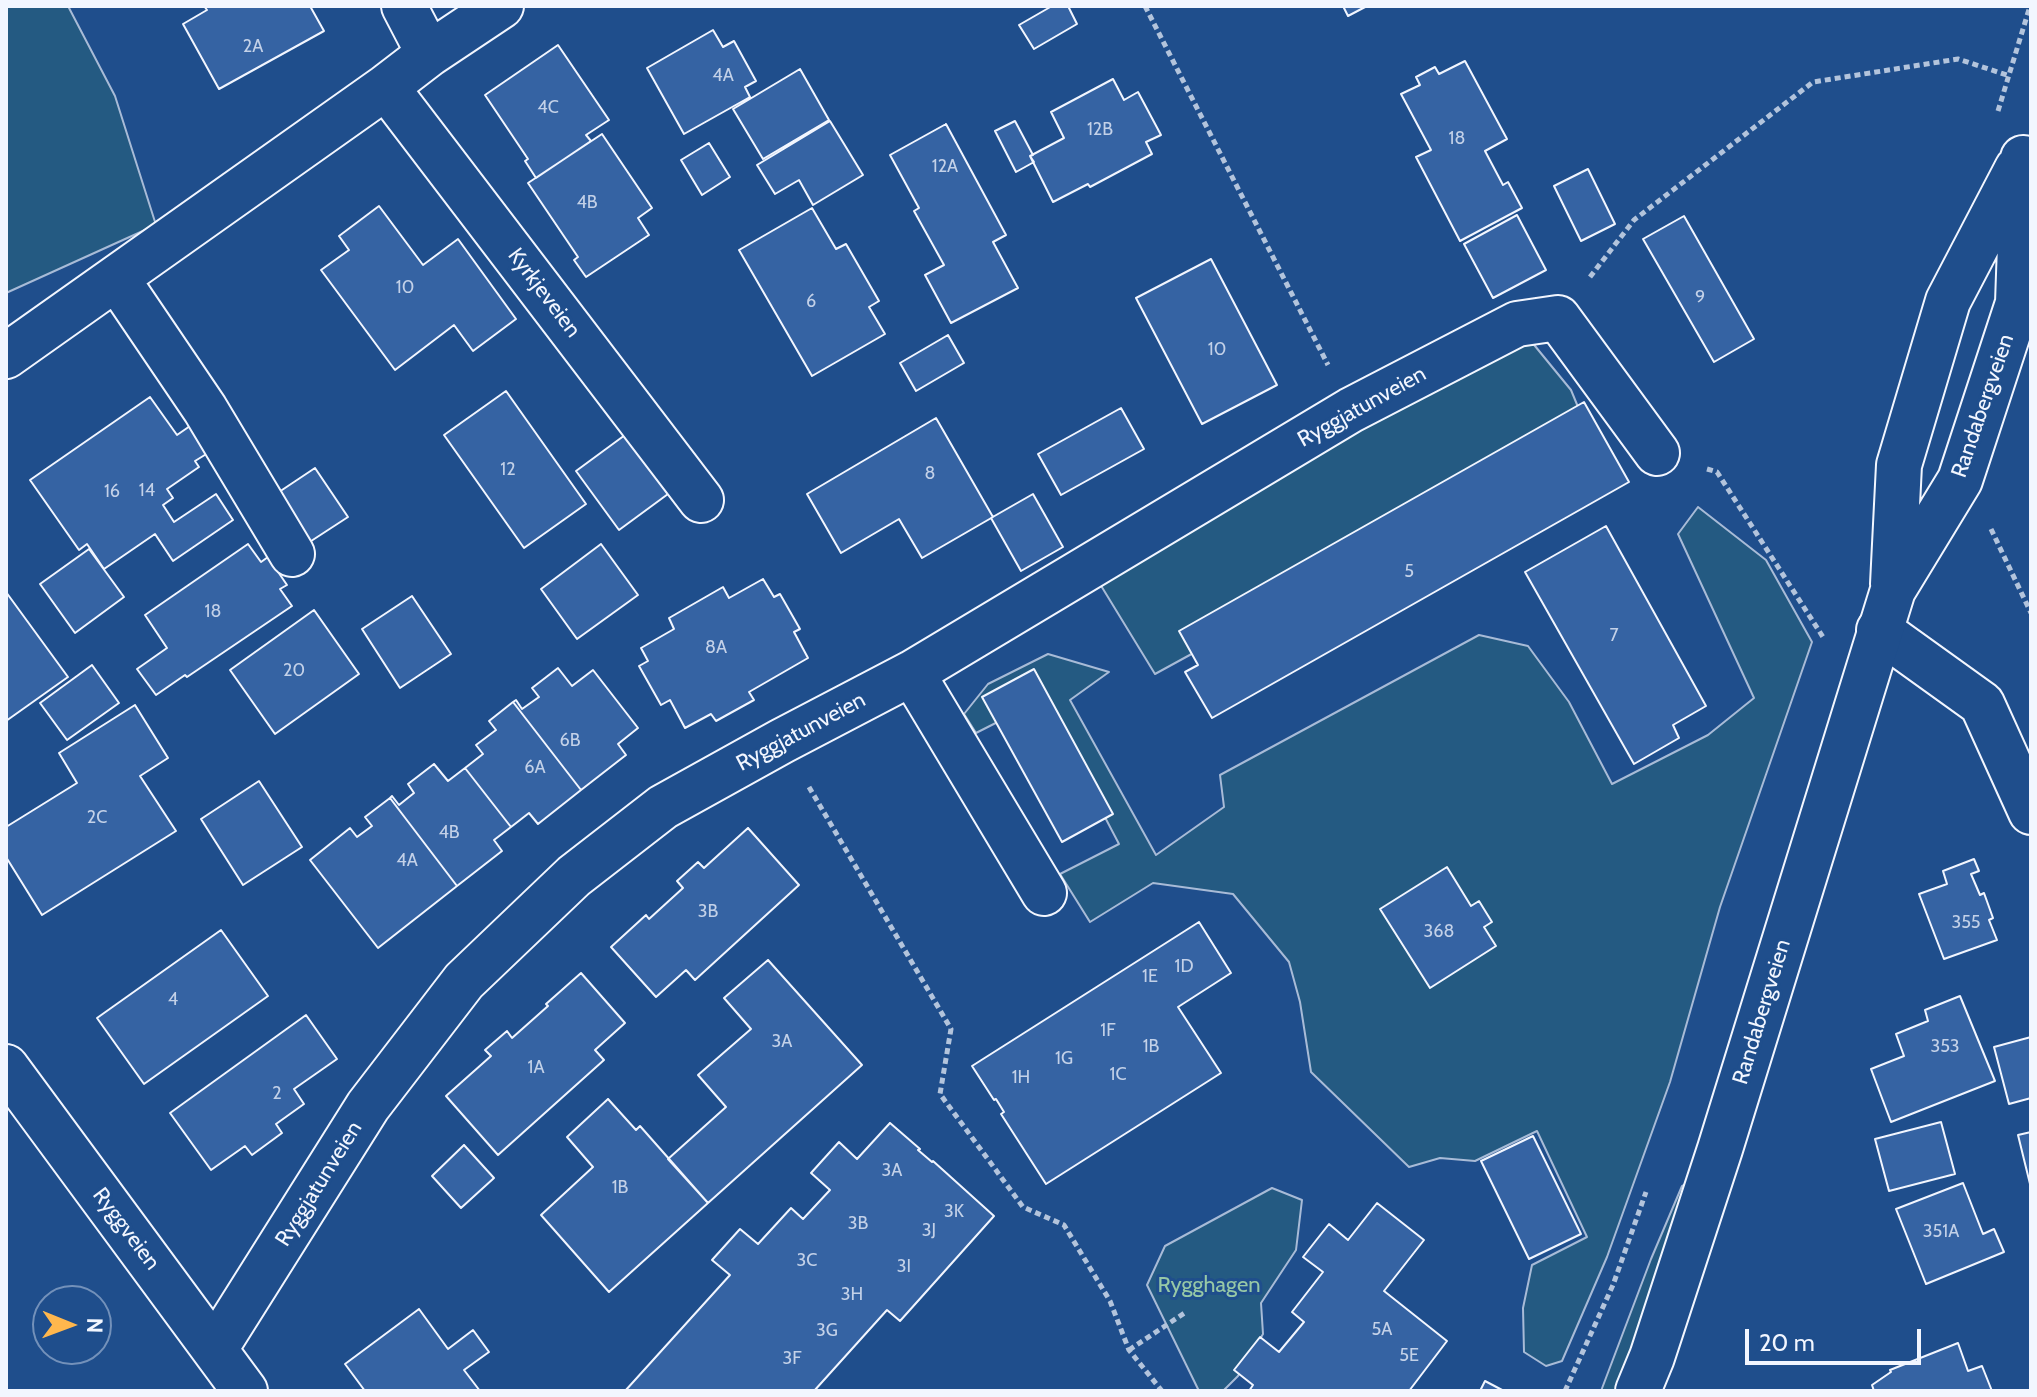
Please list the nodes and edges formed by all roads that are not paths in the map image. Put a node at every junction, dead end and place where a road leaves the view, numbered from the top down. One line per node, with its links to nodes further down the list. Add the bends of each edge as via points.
1 (404, 6): 3 (street)
2 (501, 6): 3 (street)
3 (429, 54): 4 (street)
4 (386, 87): 6 (street); 9 (street, Kyrkjeveien)
5 (2027, 145): 11 (street, Randabergveien, via 1948,301 1899,465); 11 (street, Randabergveien, via 2018,303 1960,480)
6 (117, 279): 7 (street); 10 (street, via 205,409)
7 (6, 356)
8 (1657, 453): 12 (street, Ryggjatunveien, via 1558,318 1517,324 1351,410)
9 (701, 500)
10 (292, 554)
11 (1886, 610): 13 (street, via 1982,704); 18 (street, Randabergveien, via 1720,1149)
12 (912, 673): 14 (street); 16 (street, Ryggjatunveien, via 663,807 574,876 464,981 368,1106)
13 (2031, 812)
14 (1044, 893)
15 (6, 1067): 16 (street, Ryggveien)
16 (215, 1349): 17 (street, Ryggveien)
17 (245, 1391)
18 (1638, 1391)

